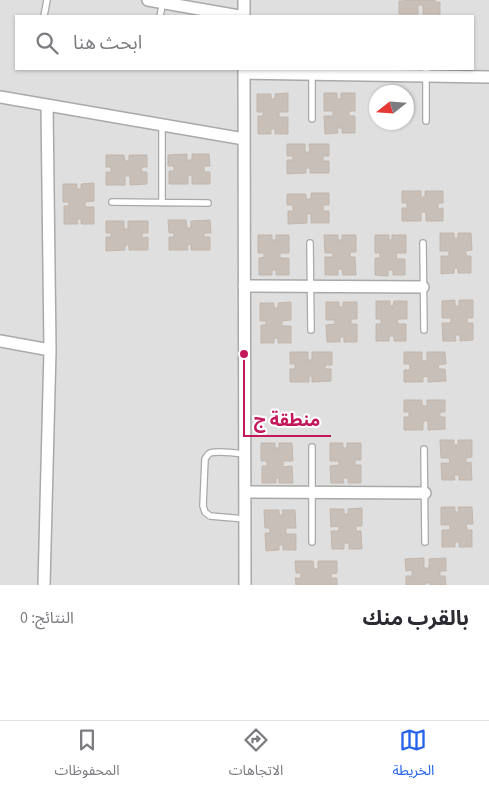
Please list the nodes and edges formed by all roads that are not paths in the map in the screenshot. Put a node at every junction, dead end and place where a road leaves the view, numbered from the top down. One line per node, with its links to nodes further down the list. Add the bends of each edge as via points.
1 (47, 0): 5 (lane)
2 (148, 0): 4 (street)
3 (244, 0): 8 (street)
4 (162, 1): 6 (lane); 7 (street)
5 (44, 15)
6 (160, 15)
7 (234, 15)
8 (244, 15)
9 (244, 71): 10 (street); 18 (street)
10 (312, 72): 11 (street); 15 (lane)
11 (426, 72): 12 (street); 16 (lane)
12 (489, 77)
13 (0, 97): 14 (street)
14 (47, 105): 17 (street); 30 (street)
15 (312, 119)
16 (426, 121)
17 (162, 125): 18 (street); 20 (lane)
18 (244, 139): 24 (street)
19 (112, 202): 20 (lane)
20 (162, 203): 21 (lane)
21 (208, 203)
22 (310, 243): 25 (lane)
23 (423, 243): 26 (lane)
24 (244, 286): 25 (street); 33 (street)
25 (311, 286): 26 (street); 27 (lane)
26 (423, 287): 28 (lane)
27 (311, 330)
28 (424, 330)
29 (0, 341): 30 (street)
30 (50, 350): 40 (street)
31 (312, 447): 35 (lane)
32 (424, 449): 36 (lane)
33 (245, 454): 34 (street); 37 (lane, via 208,454 205,459 203,506 210,516)
34 (245, 492): 35 (street); 37 (street)
35 (312, 492): 36 (street); 38 (lane)
36 (425, 493): 39 (lane)
37 (245, 519): 41 (street)
38 (312, 542)
39 (425, 542)
40 (44, 585)
41 (245, 585)

